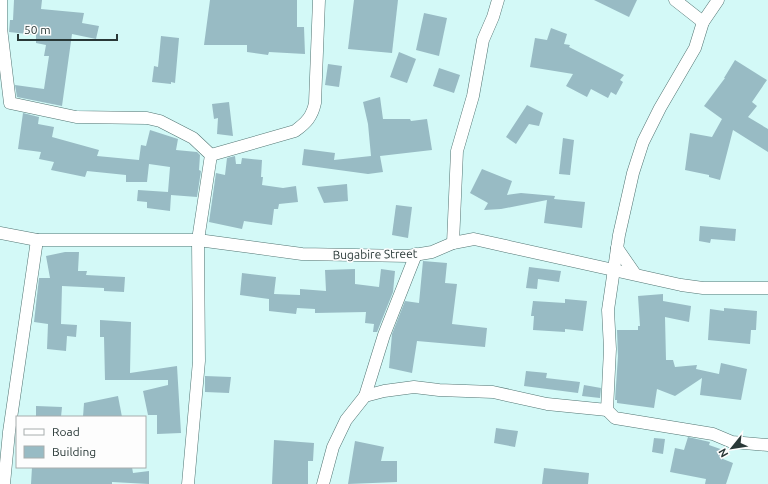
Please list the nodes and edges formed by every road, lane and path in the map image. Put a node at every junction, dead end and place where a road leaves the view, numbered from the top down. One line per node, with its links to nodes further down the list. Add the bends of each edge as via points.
1 (1, 0): 7 (street)
2 (320, 0): 8 (street, via 315,103 312,115 295,131)
3 (498, 0): 12 (street, via 494,17 483,40 473,96 457,151)
4 (675, 0): 6 (street)
5 (718, 0): 6 (street)
6 (702, 22): 13 (street, via 695,48 643,142 633,173)
7 (5, 104): 8 (street, via 76,117 148,118 160,121 193,138)
8 (211, 155): 11 (street)
9 (0, 232): 10 (street, Bugabire Street)
10 (37, 240): 11 (street, Bugabire Street); 21 (street, via 9,432)
11 (198, 240): 14 (street, Bugabire Street, via 302,254); 22 (street, via 199,361)
12 (453, 243): 14 (street, Bugabire Street, via 432,252); 15 (street, Bugabire Street, via 474,240)
13 (617, 248): 15 (street); 16 (street)
14 (416, 254): 18 (street, via 384,335)
15 (614, 270): 16 (street, Bugabire Street); 19 (street, via 608,310 610,349)
16 (635, 274): 17 (street, Bugabire Street, via 703,288)
17 (768, 288)
18 (365, 396): 19 (street, via 414,387 493,392 547,404); 23 (street, via 346,420 333,447)
19 (607, 410): 20 (street, via 615,418 713,434 732,442)
20 (768, 445)
21 (4, 484)
22 (188, 484)
23 (323, 484)

